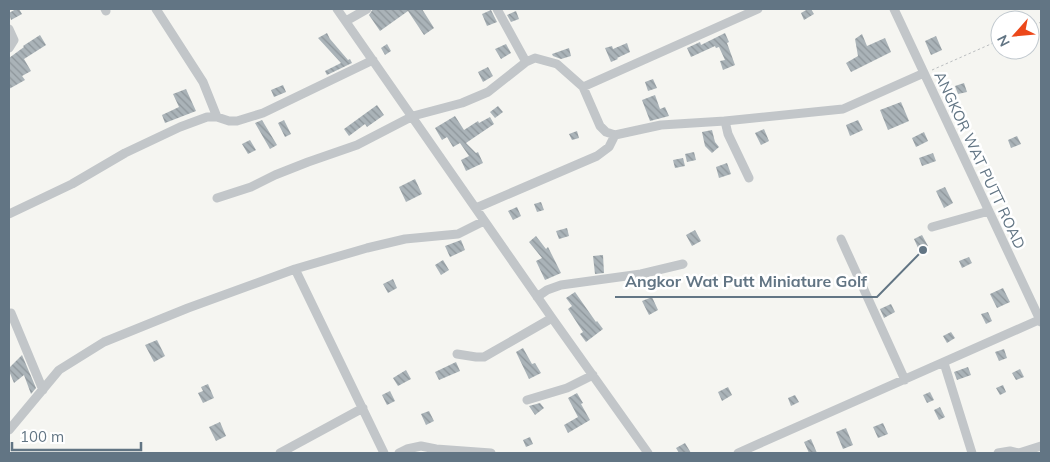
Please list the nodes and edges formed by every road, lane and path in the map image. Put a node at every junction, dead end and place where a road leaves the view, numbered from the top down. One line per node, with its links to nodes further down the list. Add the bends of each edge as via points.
1 (156, 9): 16 (street, via 203,82)
2 (337, 9): 7 (street)
3 (367, 9): 7 (street)
4 (497, 9): 12 (street)
5 (758, 9): 14 (street)
6 (894, 9): 13 (street, ANGKOR WAT PUTT ROAD)
7 (346, 21): 11 (street)
8 (9, 29): 10 (street, via 14,40)
9 (990, 44): 13 (path)
10 (9, 48)
11 (373, 60): 15 (street); 16 (street, via 245,120 229,121)
12 (526, 62): 14 (street, via 535,58 557,64); 15 (street, via 488,92 462,103)
13 (924, 73): 17 (street, via 843,109); 22 (street, ANGKOR WAT PUTT ROAD)
14 (584, 87): 18 (street, via 600,126)
15 (413, 116): 20 (street, via 358,145); 21 (street)
16 (217, 117): 23 (street, via 207,117 180,127)
17 (725, 121): 18 (street, via 661,126); 19 (street)
18 (615, 135): 21 (street, via 609,147 598,156)
19 (748, 178)
20 (217, 198)
21 (476, 208): 24 (street)
22 (989, 212): 25 (street); 32 (street, ANGKOR WAT PUTT ROAD)
23 (9, 214)
24 (484, 221): 28 (street, via 458,234 405,239); 29 (street)
25 (932, 228)
26 (841, 239): 36 (street)
27 (683, 264): 29 (street, via 641,274 553,287)
28 (295, 269): 37 (street, via 104,342 65,365); 39 (street)
29 (537, 297): 31 (street)
30 (11, 313): 37 (street)
31 (552, 318): 33 (street, via 484,357); 35 (street)
32 (1041, 320): 34 (street)
33 (457, 354)
34 (944, 363): 36 (street); 48 (street)
35 (594, 375): 38 (street, via 567,388); 46 (street)
36 (905, 380): 47 (street)
37 (43, 390): 40 (street)
38 (527, 400)
39 (363, 408): 42 (street); 43 (street)
40 (9, 430)
41 (1041, 446): 49 (street, via 1024,452)
42 (280, 453)
43 (384, 453)
44 (399, 453): 45 (street, via 421,446)
45 (491, 453)
46 (648, 453)
47 (738, 453)
48 (972, 453)
49 (998, 453)

